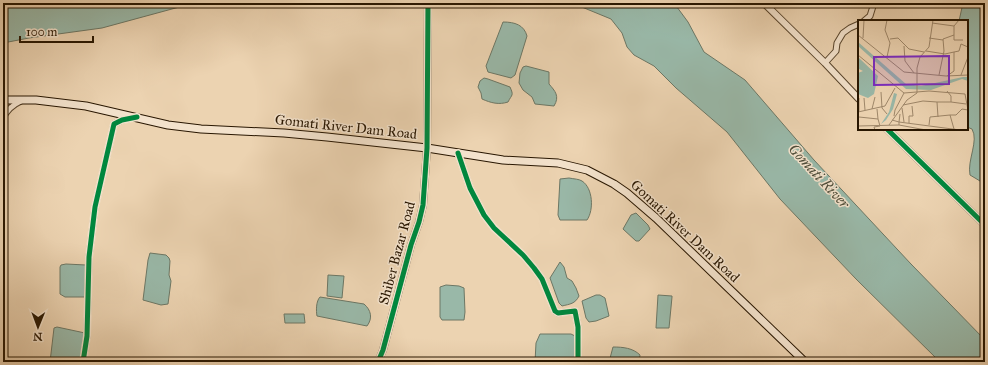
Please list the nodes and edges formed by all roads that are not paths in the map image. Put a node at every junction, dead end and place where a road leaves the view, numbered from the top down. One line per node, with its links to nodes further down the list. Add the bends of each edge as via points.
1 (428, 3): 13 (street, Shiber Bazar Road)
2 (764, 3): 6 (street)
3 (874, 3): 4 (street, via 870,16)
4 (865, 20)
5 (858, 24): 6 (street, via 843,33 836,51)
6 (825, 63): 7 (street)
7 (858, 99)
8 (3, 100): 9 (main road, Gomati River Dam Road)
9 (23, 100): 10 (main road, Gomati River Dam Road, via 86,106); 11 (street, via 14,104)
10 (137, 117): 13 (main road, Gomati River Dam Road, via 168,125 201,129 284,133); 16 (street, via 114,124 95,207 89,257 87,336)
11 (3, 118)
12 (888, 130): 15 (street)
13 (427, 148): 14 (main road, Gomati River Dam Road); 17 (street, Shiber Bazar Road, via 422,213)
14 (458, 153): 18 (street, via 470,188 484,215 534,268 542,279 555,311 558,313 575,310 578,327); 19 (main road, Gomati River Dam Road, via 503,160 558,163 587,170 614,184 656,218)
15 (985, 224)
16 (82, 362)
17 (378, 362)
18 (578, 362)
19 (805, 362)

